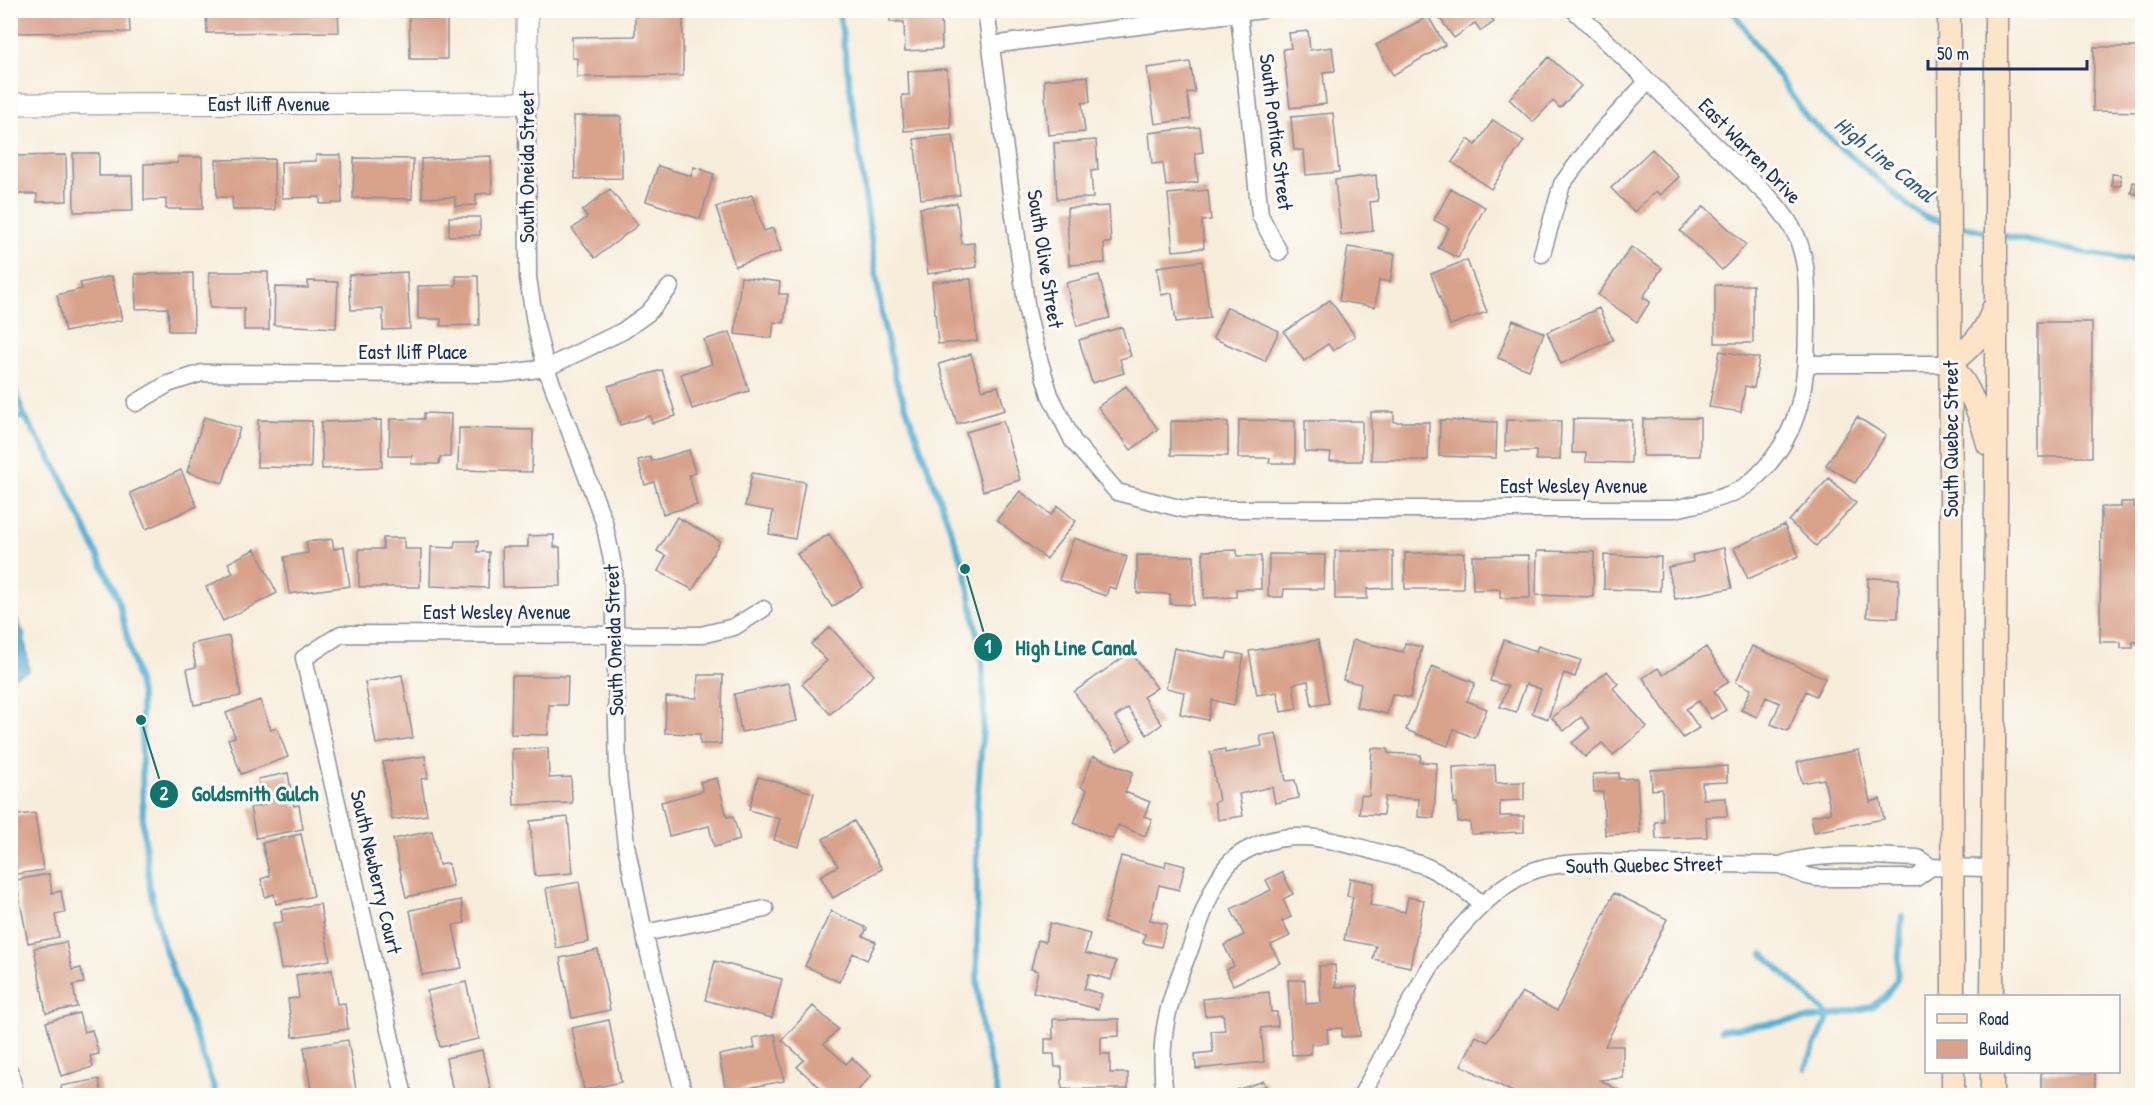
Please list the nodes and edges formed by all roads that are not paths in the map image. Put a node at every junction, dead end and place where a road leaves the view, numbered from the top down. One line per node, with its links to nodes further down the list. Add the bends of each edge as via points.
1 (526, 10): 10 (street, South Oneida Street)
2 (986, 10): 8 (street, South Olive Street)
3 (1262, 10): 7 (street)
4 (1574, 10): 9 (street, East Warren Drive)
5 (1949, 10): 17 (main road, South Quebec Street)
6 (1995, 10): 15 (main road)
7 (1239, 14): 8 (street); 12 (street, South Pontiac Street, via 1260,214)
8 (991, 45): 21 (street, South Olive Street, via 1027,310 1036,349 1050,395 1073,441)
9 (1648, 81): 13 (street, via 1601,132 1562,184); 16 (street, East Warren Drive, via 1788,220 1801,248 1807,282)
10 (526, 103): 11 (street, East Iliff Avenue); 18 (street, South Oneida Street, via 528,278)
11 (10, 104)
12 (1279, 252)
13 (1542, 254)
14 (670, 286): 18 (street, East Iliff Place, via 648,313 623,331)
15 (1996, 301): 17 (main road, via 1985,328); 20 (main road)
16 (1807, 364): 17 (street); 21 (street, East Wesley Avenue, via 1802,403 1782,446 1751,482 1719,498 1675,509 1183,509)
17 (1950, 364): 20 (main road, via 1963,378 1975,404); 25 (main road, South Quebec Street)
18 (546, 368): 19 (street, East Iliff Place, via 502,374 202,373 168,384); 23 (street, South Oneida Street, via 604,522 614,570)
19 (136, 403)
20 (1996, 472): 26 (main road)
21 (1118, 492)
22 (763, 609): 23 (street, East Wesley Avenue, via 734,627 701,635)
23 (616, 636): 24 (street, East Wesley Avenue, via 340,634); 29 (street, South Oneida Street, via 618,776 626,845)
24 (304, 658): 34 (street, South Newberry Court)
25 (1942, 867): 26 (street, South Quebec Street); 27 (street, South Quebec Street, via 1918,858 1818,856 1779,865 1573,863 1541,868 1507,884); 30 (main road, South Quebec Street)
26 (1993, 868): 31 (main road)
27 (1482, 904): 36 (street, via 1426,866 1326,838 1281,837 1245,851 1228,865 1221,878 1172,994 1162,1044); 37 (street, South Quebec Street, via 1453,934 1426,973)
28 (765, 909): 29 (street)
29 (644, 933): 35 (street, South Oneida Street)
30 (1953, 995)
31 (1992, 995)
32 (1953, 1073): 38 (main road)
33 (1992, 1073): 39 (main road)
34 (404, 1095)
35 (684, 1095)
36 (1165, 1095)
37 (1361, 1095)
38 (1953, 1095)
39 (1992, 1095)

